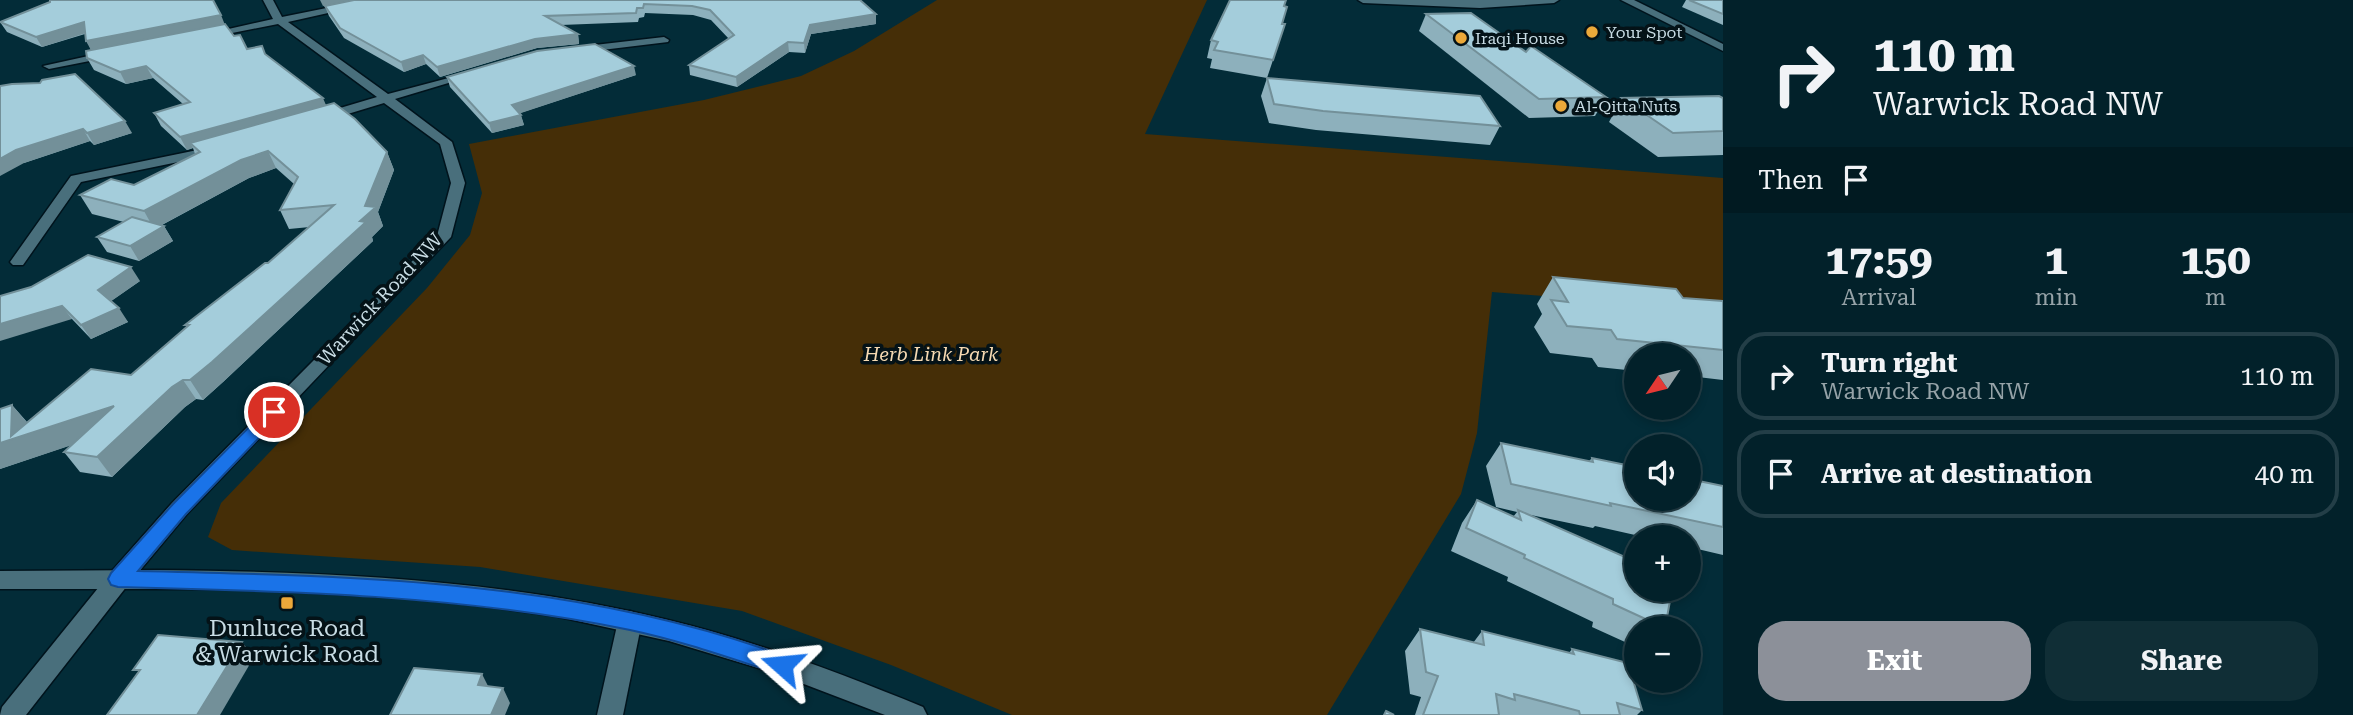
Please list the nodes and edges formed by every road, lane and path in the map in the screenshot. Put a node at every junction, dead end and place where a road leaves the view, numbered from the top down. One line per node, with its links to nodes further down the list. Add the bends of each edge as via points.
1 (268, 0): 6 (street, Warwick Road NW)
2 (381, 0): 6 (street)
3 (1363, 0): 4 (street, via 1480,5)
4 (1553, 0)
5 (1626, 0): 9 (street)
6 (279, 20): 7 (street); 14 (street, Warwick Road NW)
7 (198, 36)
8 (664, 40): 10 (street)
9 (1723, 48)
10 (563, 51)
11 (117, 52): 12 (street)
12 (49, 66)
13 (487, 69): 14 (street)
14 (384, 98): 15 (street); 18 (street, Warwick Road NW, via 446,142 458,183 444,237 179,509)
15 (307, 122)
16 (230, 146): 17 (street, via 76,179)
17 (18, 262)
18 (118, 579): 19 (street); 20 (street, via 400,589); 21 (street, Warwick Road NW)
19 (0, 580)
20 (631, 621): 22 (street); 23 (street, via 808,673)
21 (11, 715)
22 (610, 715)
23 (914, 715)

